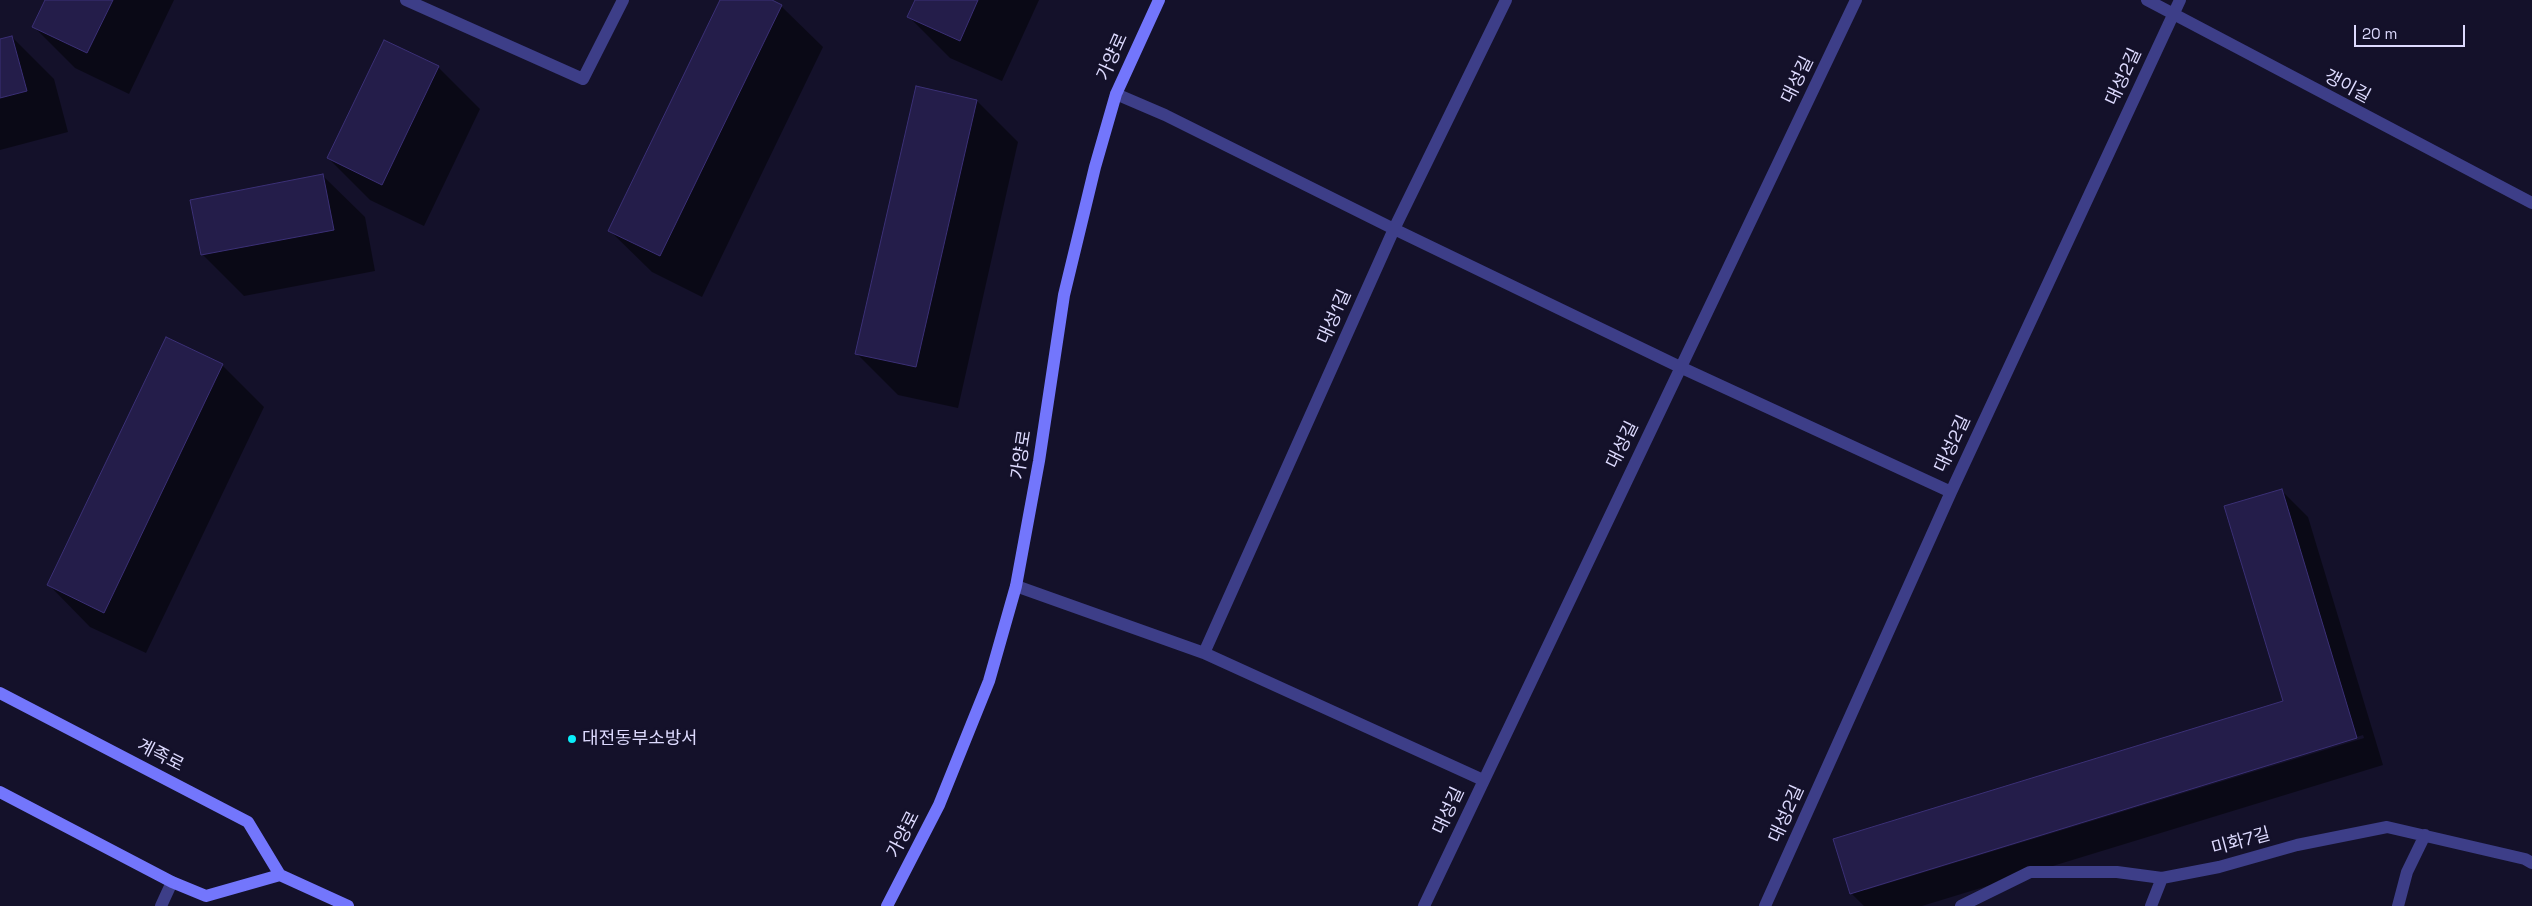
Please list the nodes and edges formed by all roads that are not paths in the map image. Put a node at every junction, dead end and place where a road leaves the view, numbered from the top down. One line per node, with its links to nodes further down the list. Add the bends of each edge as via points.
1 (406, 0): 2 (street, via 583,79)
2 (623, 0)
3 (1158, 0): 9 (street, 가양로)
4 (1506, 0): 11 (street, 대성1길)
5 (1856, 0): 12 (street, 대성길)
6 (2147, 0): 8 (street, 갱이길)
7 (2180, 0): 8 (street, 대성2길)
8 (2173, 14): 10 (street, 갱이길); 13 (street, 대성2길)
9 (1116, 94): 11 (street, via 1165,115); 14 (street, 가양로, via 1064,295)
10 (2532, 203)
11 (1394, 229): 12 (street); 15 (street, 대성1길)
12 (1680, 367): 13 (street); 17 (street, 대성길)
13 (1951, 492): 28 (street, 대성2길)
14 (1016, 586): 15 (street); 26 (street, 가양로, via 990,681 939,804)
15 (1204, 653): 17 (street)
16 (0, 693): 21 (street, 계족로, via 248,822)
17 (1482, 780): 27 (street, 대성길)
18 (0, 792): 23 (street)
19 (2425, 835): 20 (street, 미화7길, via 2525,858); 22 (street, 미화7길, via 2387,827); 31 (street, via 2407,872)
20 (2532, 863)
21 (280, 875): 23 (street, via 206,896); 25 (street)
22 (2162, 878): 29 (street, 미화7길, via 2117,872 2030,872); 30 (street)
23 (172, 882): 24 (street)
24 (162, 906)
25 (348, 906)
26 (887, 906)
27 (1424, 906)
28 (1765, 906)
29 (1961, 906)
30 (2151, 906)
31 (2398, 906)

